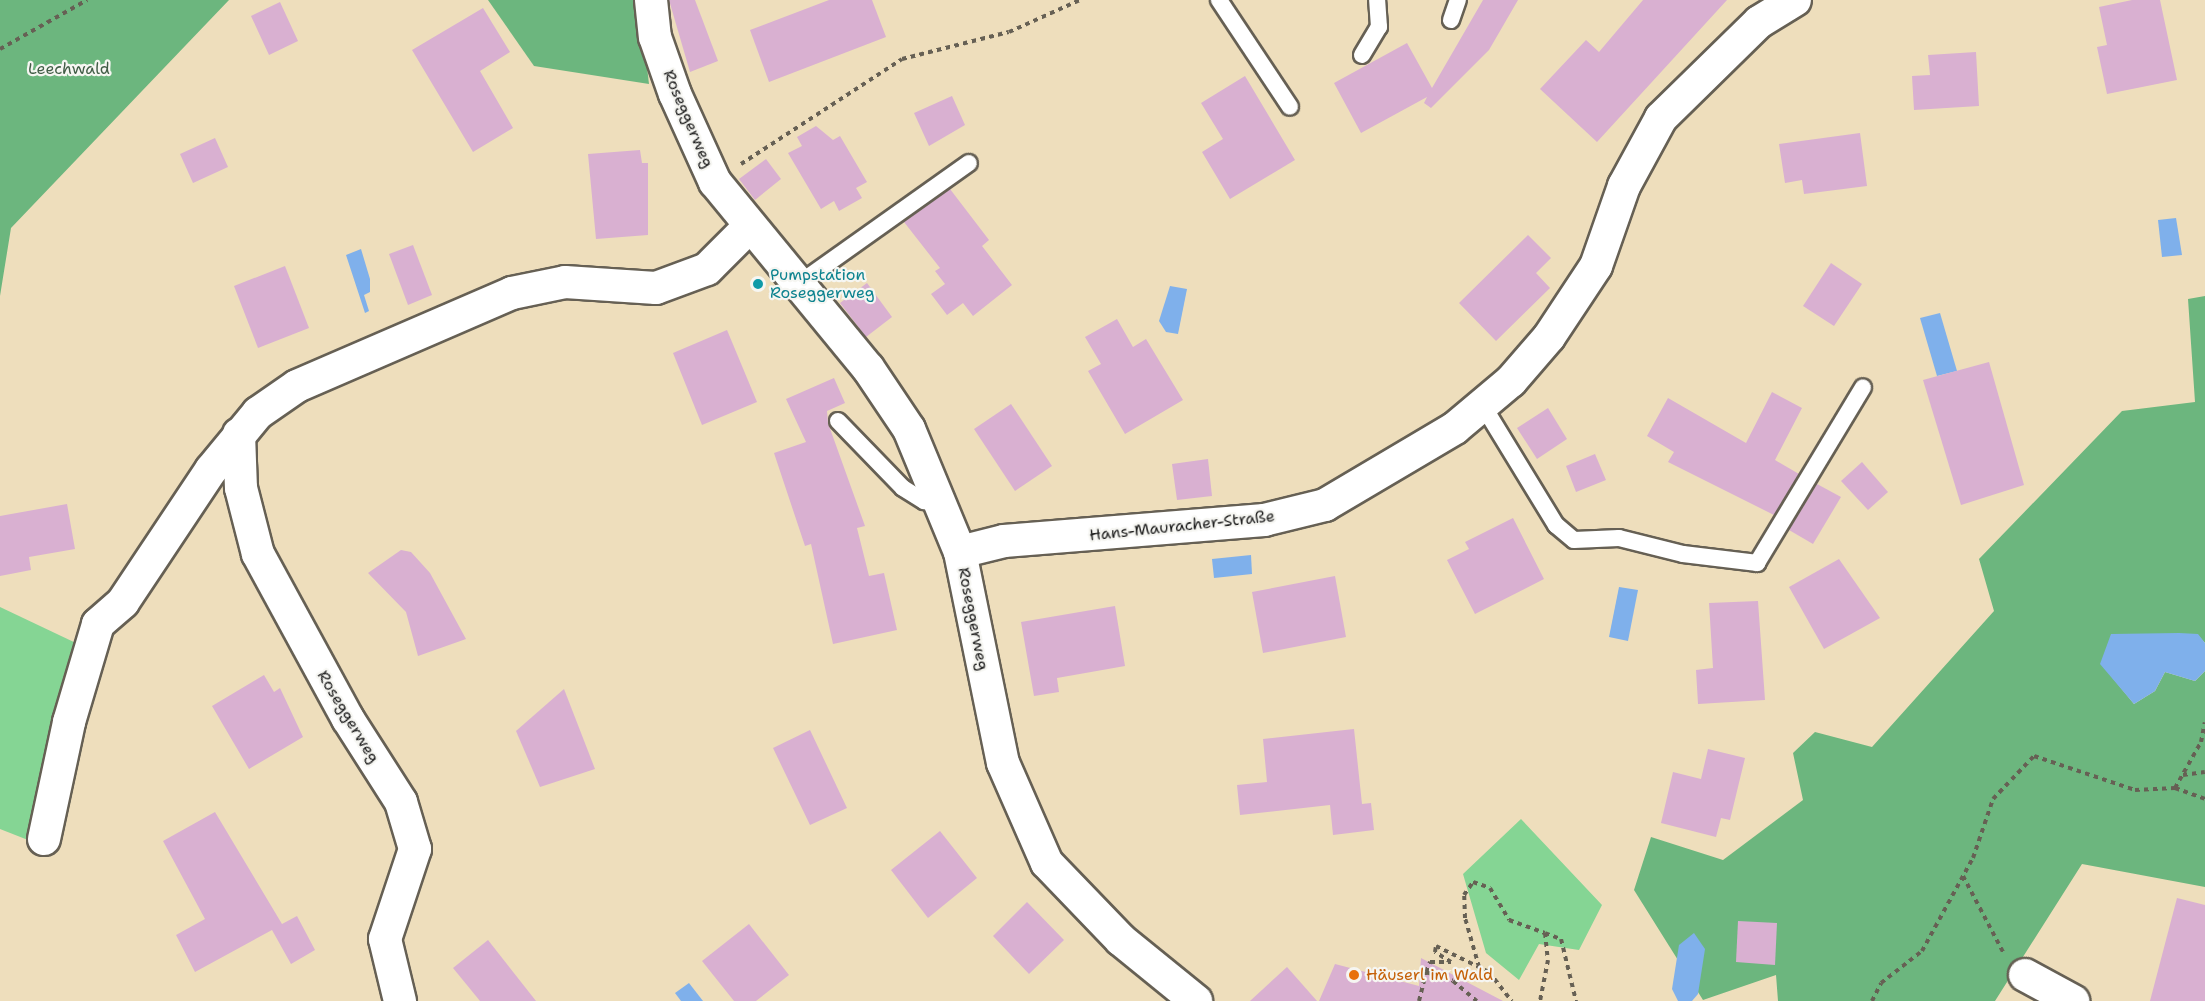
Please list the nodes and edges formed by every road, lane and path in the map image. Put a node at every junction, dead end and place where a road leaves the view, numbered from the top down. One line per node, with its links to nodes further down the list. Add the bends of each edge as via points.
1 (87, 0): 9 (path)
2 (651, 0): 14 (street, Roseggerweg, via 655,37 675,94 715,182)
3 (1080, 0): 13 (path, via 1009,32 902,59)
4 (1219, 0): 11 (lane)
5 (1377, 0): 10 (lane, via 1379,27)
6 (1458, 0): 8 (lane)
7 (1795, 0): 17 (street, Hans-Mauracher-Straße, via 1759,22 1661,118 1624,186 1596,266 1549,337)
8 (1451, 20)
9 (0, 49)
10 (1362, 55)
11 (1290, 107)
12 (969, 163): 15 (lane)
13 (741, 165)
14 (748, 228): 15 (street, Roseggerweg); 19 (street, via 707,269 656,288 565,282 512,293 297,386)
15 (800, 283): 20 (street, Roseggerweg, via 909,429)
16 (1863, 387): 17 (lane, via 1757,562 1683,554 1619,538 1574,540 1556,525)
17 (1482, 405): 21 (street, Hans-Mauracher-Straße, via 1374,480 1325,505 1264,520 1004,542)
18 (838, 421): 20 (lane, via 903,488 924,501)
19 (239, 434): 27 (street, via 123,602 98,624 69,722); 33 (street, Roseggerweg, via 241,488 258,554 332,691 401,802 415,849 385,939)
20 (940, 502): 21 (street, Roseggerweg)
21 (960, 552): 34 (street, Roseggerweg, via 1003,763 1047,862 1121,940)
22 (2205, 722): 24 (path, via 2201,742)
23 (2205, 772): 24 (path)
24 (2183, 775): 25 (path)
25 (2175, 788): 26 (path); 28 (path, via 2135,790 2034,756 1994,799)
26 (2205, 799)
27 (44, 839)
28 (1963, 876): 32 (path, via 2003,952); 40 (path, via 1922,951 1881,983)
29 (1545, 933): 30 (path, via 1509,920 1490,888 1473,882 1464,895 1465,918); 38 (path, via 1548,960); 39 (path, via 1561,939)
30 (1479, 967): 31 (path, via 1436,946 1435,952 1451,962 1430,962); 37 (path)
31 (1426, 972): 35 (path); 36 (path, via 1453,981)
32 (2025, 975): 41 (street)
33 (400, 1001)
34 (1196, 1001)
35 (1419, 1001)
36 (1478, 1001)
37 (1512, 1001)
38 (1540, 1001)
39 (1576, 1001)
40 (1872, 1001)
41 (2073, 1001)

